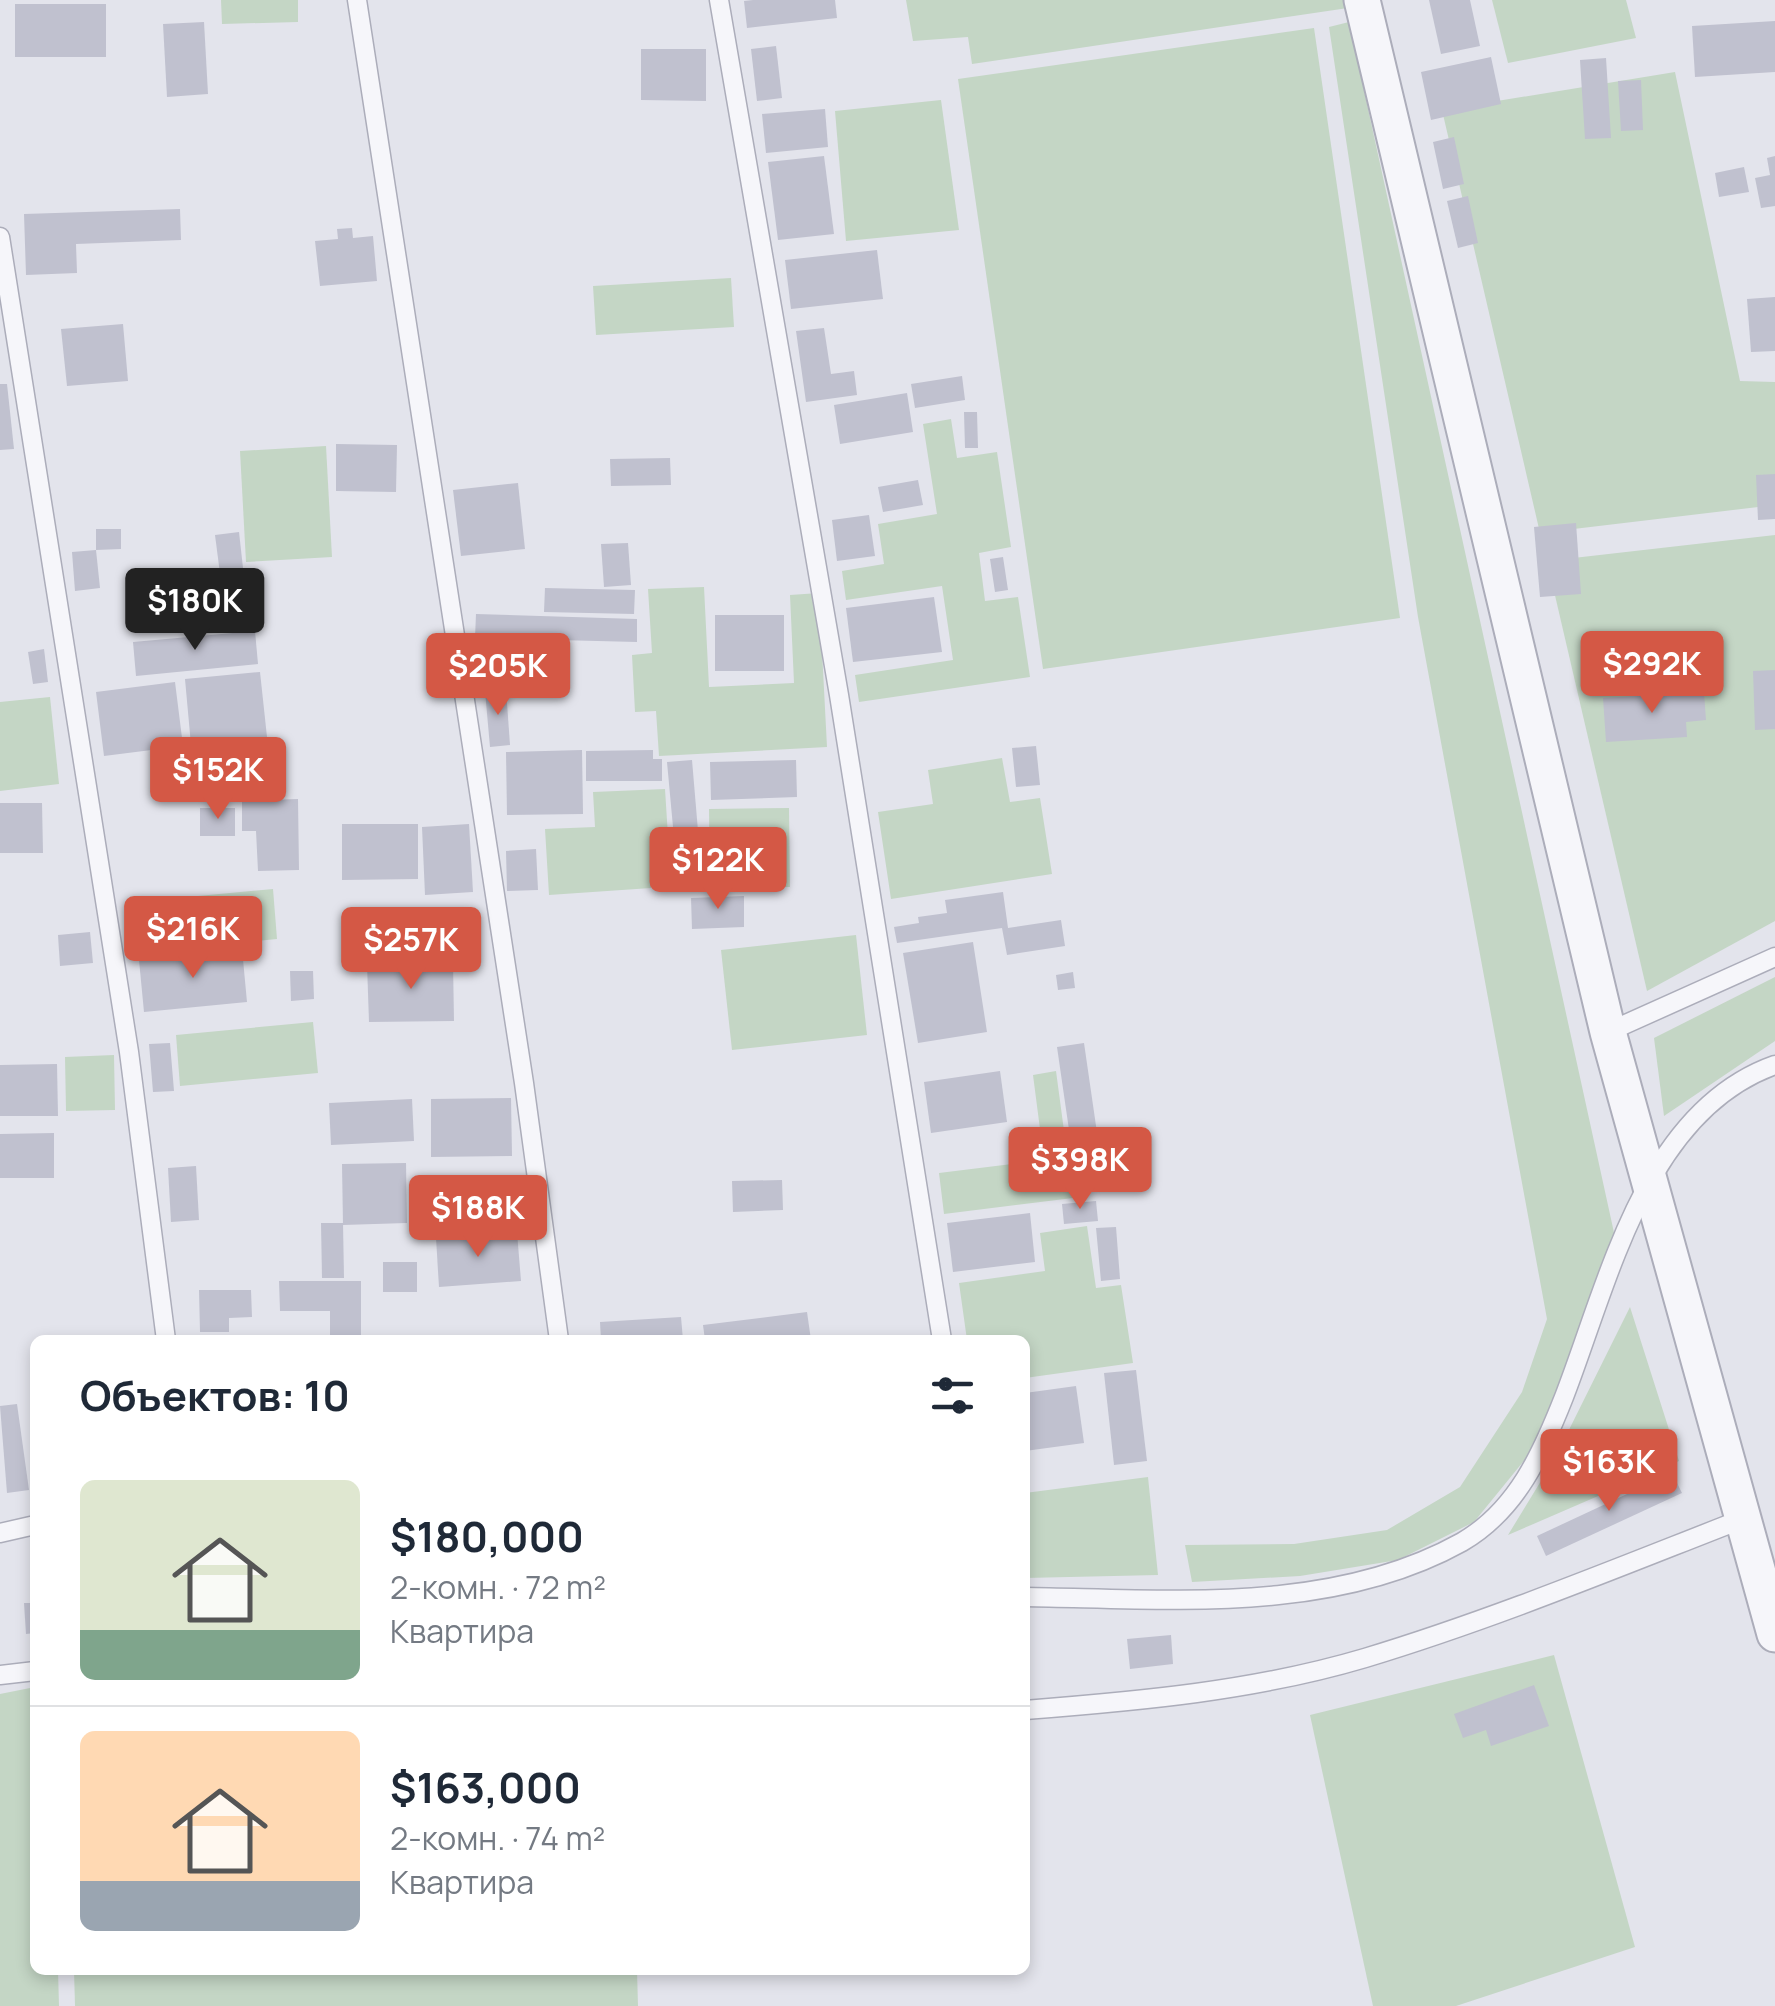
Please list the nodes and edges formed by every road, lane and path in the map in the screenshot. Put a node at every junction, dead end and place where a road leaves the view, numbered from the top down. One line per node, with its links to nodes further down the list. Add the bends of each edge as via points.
1 (357, 0): 10 (lane)
2 (719, 0): 11 (lane)
3 (1362, 0): 6 (street)
4 (0, 236): 9 (lane, via 129,1052)
5 (1775, 957): 6 (lane)
6 (1608, 1032): 8 (street)
7 (1775, 1065): 8 (lane, via 1686,1124)
8 (1649, 1178): 12 (street); 15 (lane, via 1542,1455 1486,1527 1424,1560 1317,1590 1230,1600)
9 (165, 1335)
10 (558, 1335)
11 (941, 1335)
12 (1746, 1518): 16 (street); 19 (lane, via 1362,1659 1181,1697)
13 (30, 1527): 14 (lane)
14 (0, 1533)
15 (1030, 1597)
16 (1775, 1634)
17 (30, 1672): 18 (lane)
18 (0, 1675)
19 (1030, 1710)

